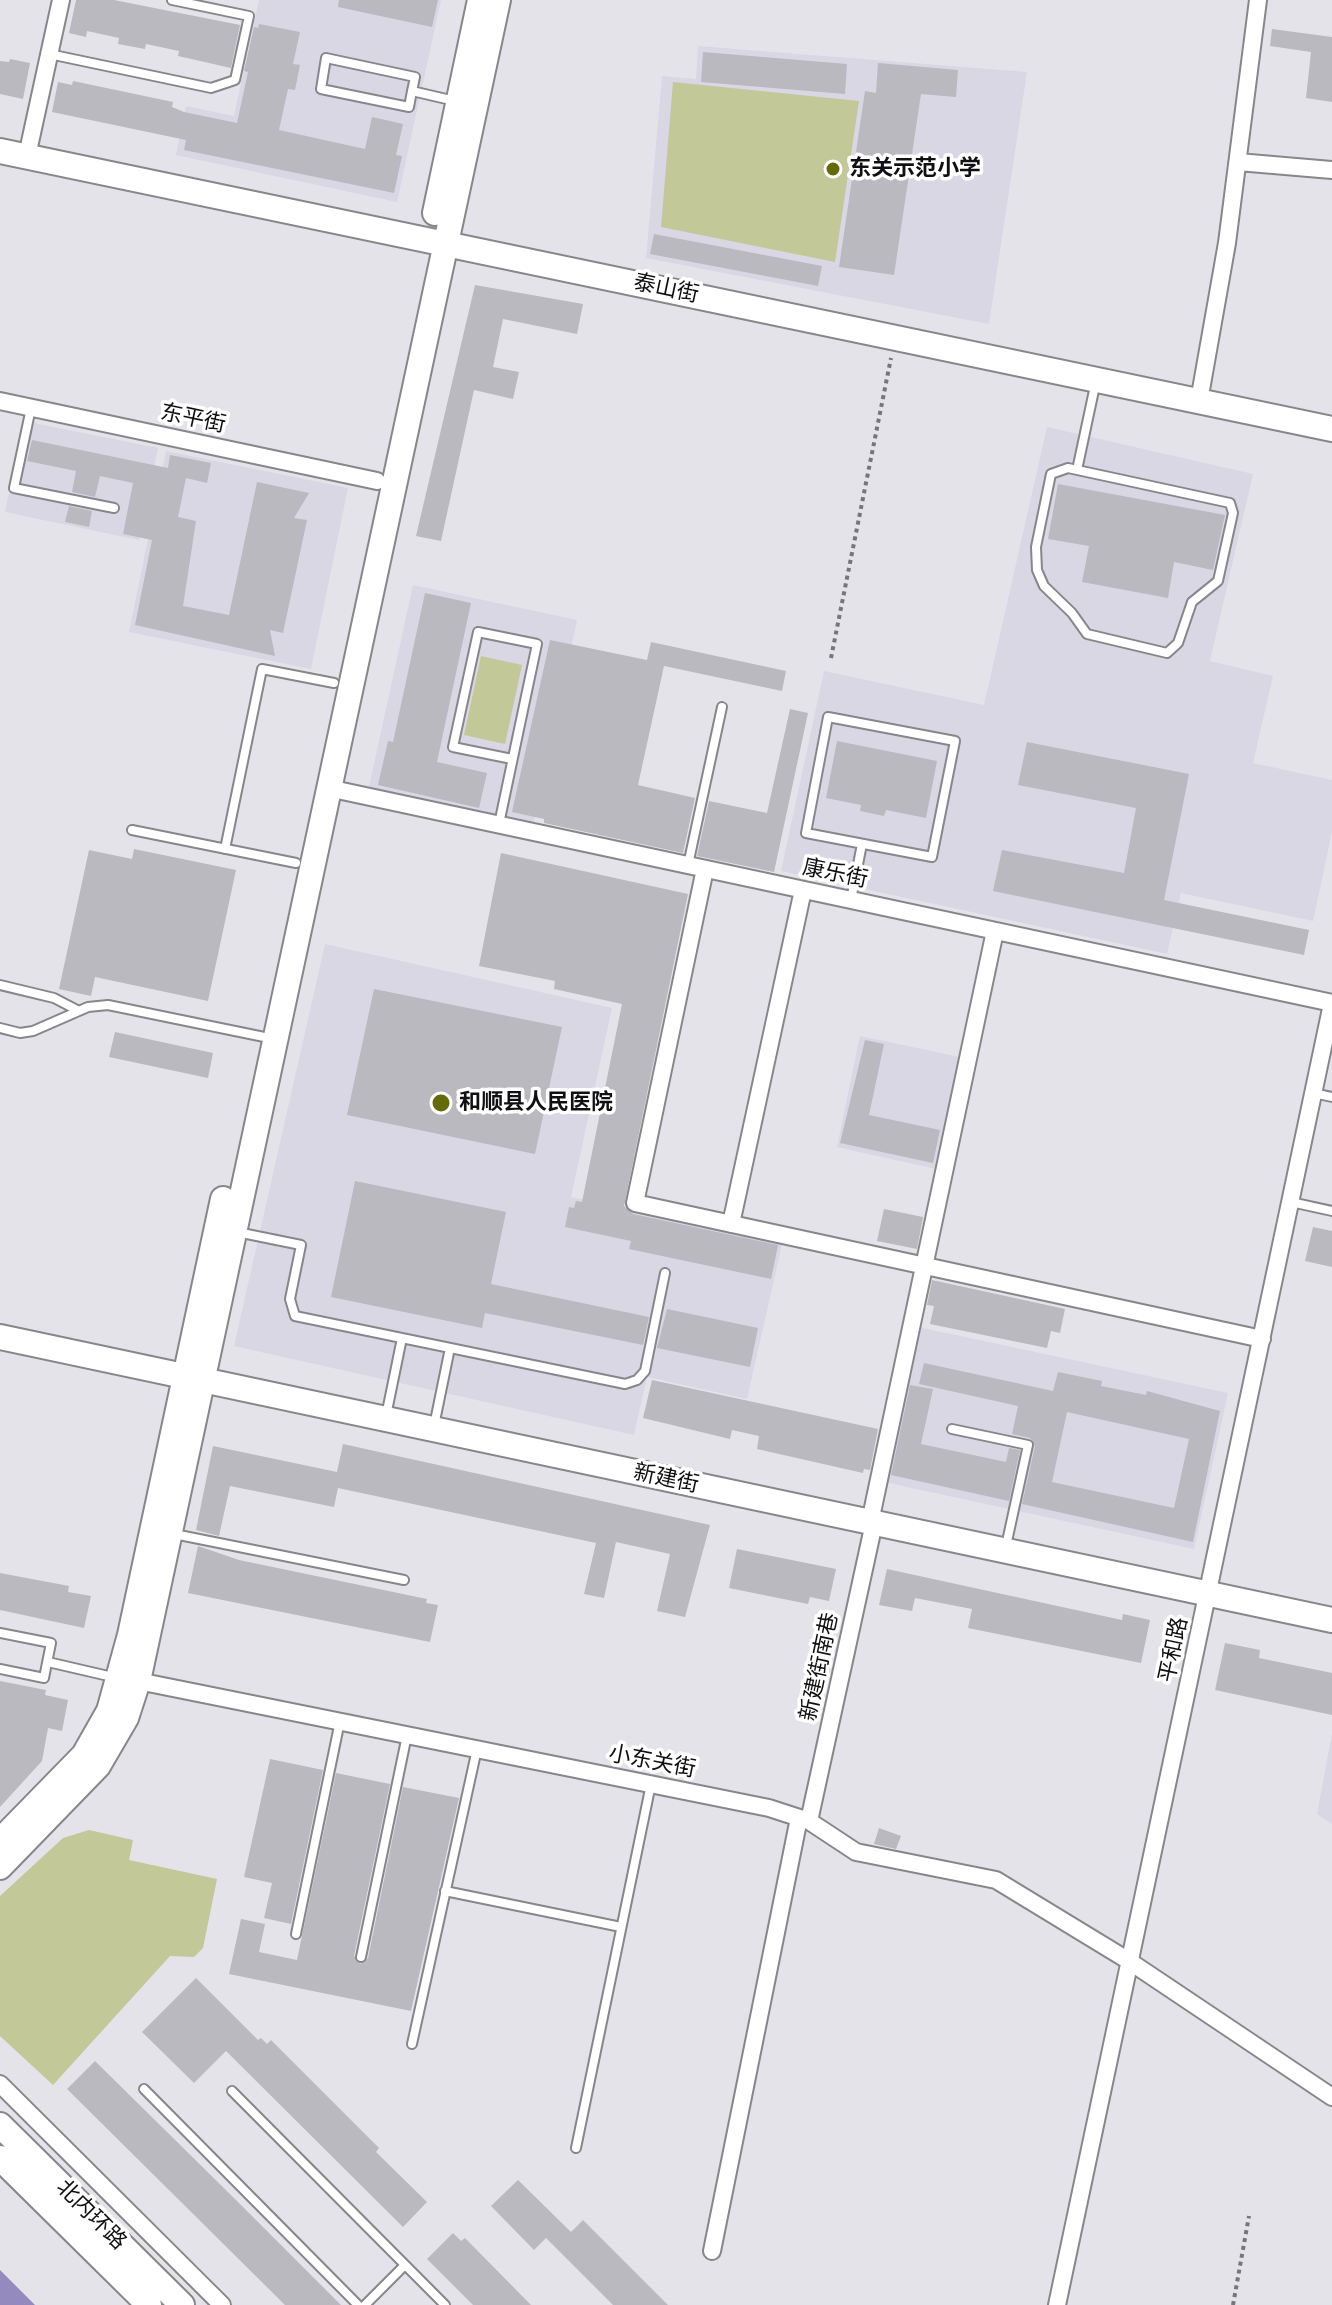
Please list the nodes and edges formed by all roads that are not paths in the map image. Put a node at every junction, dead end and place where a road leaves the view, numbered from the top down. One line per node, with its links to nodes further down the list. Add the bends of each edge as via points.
1 (61, 0): 6 (street)
2 (172, 0): 6 (lane, via 249,16 235,80 211,88)
3 (480, 0): 8 (main road)
4 (498, 0): 13 (main road)
5 (1258, 0): 11 (street)
6 (49, 54): 10 (street)
7 (412, 91): 7 (lane, via 415,77 326,58 321,89 409,107); 8 (lane)
8 (458, 101): 13 (main road)
9 (0, 151): 10 (main road, 泰山街)
10 (27, 156): 13 (main road, 泰山街)
11 (1238, 162): 12 (street); 16 (street)
12 (1332, 170)
13 (437, 241): 14 (main road, 泰山街); 20 (main road); 25 (main road)
14 (1096, 379): 16 (main road, 泰山街); 19 (lane)
15 (0, 401): 17 (street, 东平街)
16 (1199, 401): 18 (main road, 泰山街)
17 (31, 407): 20 (street, 东平街); 21 (lane, via 14,488)
18 (1332, 429)
19 (1077, 470): 19 (lane, via 1051,474 1036,547 1044,586 1087,634 1167,653 1178,643 1192,602 1218,581 1233,513 1230,503)
20 (377, 481): 22 (main road)
21 (114, 508)
22 (334, 683): 29 (lane, via 262,669); 30 (main road)
23 (722, 707): 31 (lane)
24 (512, 759): 24 (lane, via 537,644 478,632 453,747); 26 (lane)
25 (328, 788): 26 (street, 康乐街); 40 (main road)
26 (498, 825): 31 (street, 康乐街)
27 (132, 830): 29 (lane)
28 (862, 844): 28 (lane, via 806,833 828,717 955,741 932,857); 34 (lane)
29 (225, 849): 30 (lane)
30 (296, 863): 40 (main road)
31 (688, 865): 32 (street, 康乐街)
32 (705, 869): 33 (street, 康乐街); 45 (street, via 635,1203)
33 (803, 890): 34 (street, 康乐街); 45 (street)
34 (851, 900): 35 (street, 康乐街)
35 (995, 931): 37 (street, 康乐街); 47 (street, 新建街南巷)
36 (0, 985): 38 (lane, via 54,998)
37 (1332, 1004): 41 (street, 平和路)
38 (79, 1011): 39 (lane, via 33,1031); 40 (lane, via 108,1005)
39 (0, 1028)
40 (267, 1038): 46 (main road); 53 (main road)
41 (1313, 1093): 42 (lane); 43 (street, 平和路)
42 (1332, 1097)
43 (1291, 1202): 44 (lane); 51 (street, 平和路)
44 (1332, 1211)
45 (731, 1224): 47 (street)
46 (234, 1231): 50 (lane, via 301,1245 290,1299 295,1316); 53 (main road)
47 (924, 1266): 51 (street); 57 (street, 新建街南巷)
48 (665, 1273): 52 (lane, via 645,1371 637,1380 625,1384)
49 (0, 1337): 53 (main road, 新建街)
50 (402, 1338): 52 (lane); 54 (lane)
51 (1262, 1339): 61 (street, 平和路)
52 (450, 1348): 55 (lane)
53 (194, 1379): 54 (main road, 新建街); 58 (main road); 66 (main road)
54 (385, 1419): 55 (main road, 新建街)
55 (433, 1429): 57 (main road, 新建街)
56 (952, 1429): 59 (lane, via 1028,1445)
57 (872, 1522): 59 (main road, 新建街); 71 (street, 新建街南巷)
58 (170, 1533): 60 (lane); 66 (main road)
59 (1004, 1551): 61 (main road, 新建街)
60 (404, 1580)
61 (1209, 1594): 62 (main road, 新建街); 78 (street, 平和路)
62 (1332, 1620)
63 (0, 1633): 64 (lane, via 51,1643)
64 (48, 1662): 65 (lane, via 44,1678); 66 (lane)
65 (0, 1669)
66 (129, 1680): 67 (street, 小东关街); 72 (main road, via 84,1755); 73 (main road, via 126,1718 98,1766)
67 (340, 1721): 68 (street, 小东关街); 76 (lane)
68 (407, 1735): 69 (street, 小东关街); 77 (lane)
69 (477, 1749): 70 (street, 小东关街); 74 (lane)
70 (651, 1784): 71 (street, 小东关街); 75 (lane)
71 (804, 1819): 78 (street, 小东关街, via 856,1852 996,1880); 87 (street, 新建街南巷)
72 (0, 1841)
73 (0, 1867)
74 (445, 1891): 75 (lane); 79 (lane)
75 (621, 1927): 85 (lane)
76 (296, 1934)
77 (361, 1957)
78 (1129, 1961): 83 (street, 小东关街); 95 (street, 平和路)
79 (412, 2044)
80 (0, 2084): 91 (street)
81 (144, 2089): 92 (lane)
82 (232, 2091): 88 (lane)
83 (1332, 2097)
84 (0, 2125): 90 (main road, 北内环路)
85 (576, 2148)
86 (0, 2158): 89 (main road, 北内环路)
87 (712, 2251)
88 (405, 2265): 93 (lane); 94 (lane)
89 (149, 2305)
90 (182, 2305)
91 (222, 2305)
92 (358, 2305)
93 (365, 2305)
94 (445, 2305)
95 (1057, 2305)

